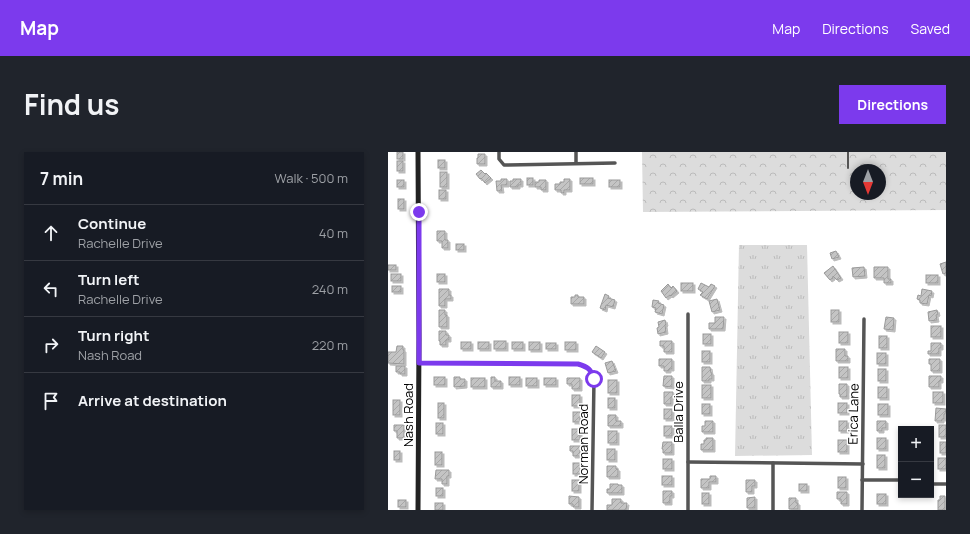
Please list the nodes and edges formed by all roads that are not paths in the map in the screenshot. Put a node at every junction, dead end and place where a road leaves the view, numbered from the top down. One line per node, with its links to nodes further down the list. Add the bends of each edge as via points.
1 (418, 152): 10 (main road, Nash Road)
2 (499, 152): 5 (street, via 499,159 504,165)
3 (576, 152): 5 (street)
4 (848, 152): 7 (lane)
5 (576, 163): 6 (street)
6 (615, 163)
7 (848, 168)
8 (688, 314): 11 (street, Balla Drive)
9 (864, 319): 13 (street, Erica Lane)
10 (419, 363): 18 (main road, Nash Road); 19 (street, Norman Road, via 587,366 594,379)
11 (688, 462): 12 (street); 20 (street, Balla Drive)
12 (773, 463): 13 (street); 21 (street)
13 (863, 464): 14 (street, Erica Lane)
14 (862, 480): 15 (street); 22 (street, Erica Lane)
15 (898, 480)
16 (934, 484): 17 (street)
17 (946, 484)
18 (418, 510)
19 (592, 510)
20 (688, 510)
21 (773, 510)
22 (862, 510)

